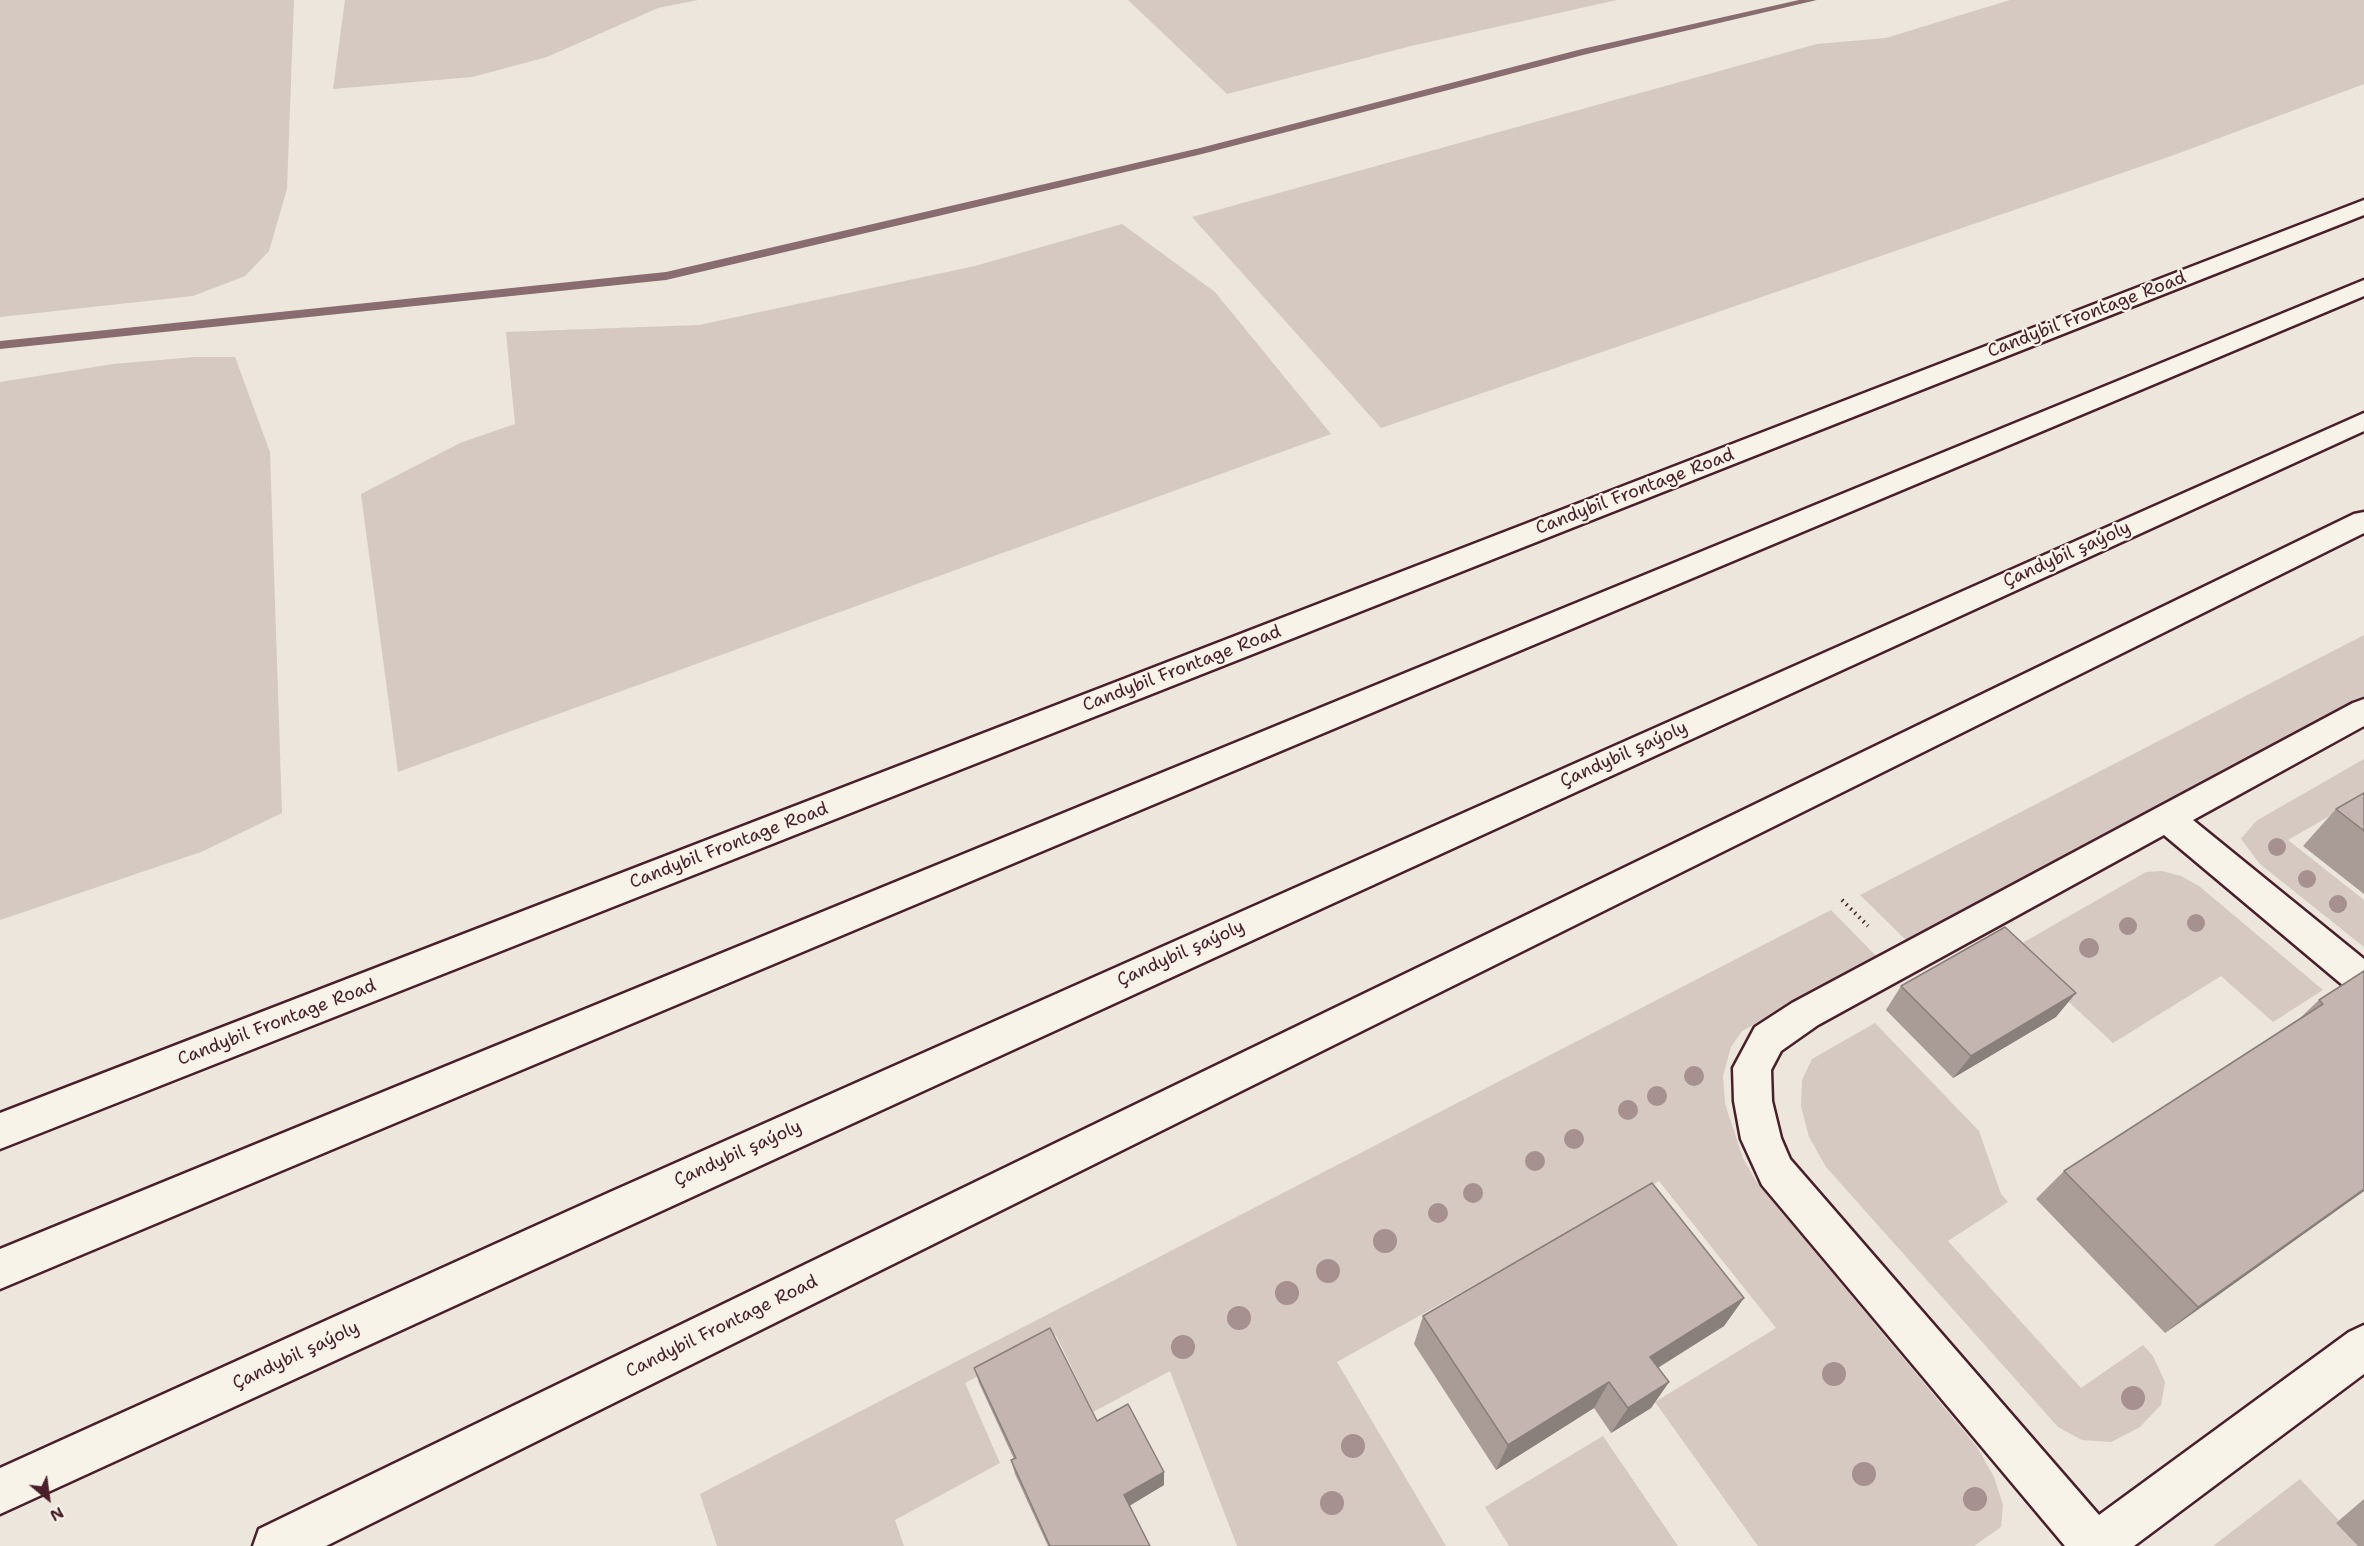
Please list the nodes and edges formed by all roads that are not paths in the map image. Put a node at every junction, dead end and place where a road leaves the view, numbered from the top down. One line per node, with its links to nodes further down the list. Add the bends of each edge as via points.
1 (2364, 207): 8 (main road, Candybil Frontage Road)
2 (2364, 287): 9 (main road)
3 (2364, 421): 11 (main road, Çandybil şaýoly)
4 (2364, 521): 12 (main road, Candybil Frontage Road)
5 (2364, 711): 6 (main road)
6 (2167, 818): 7 (main road); 13 (main road, via 1804,1014 1768,1039 1752,1068 1753,1101 1761,1139 1776,1172)
7 (2364, 981)
8 (0, 1131)
9 (0, 1269)
10 (2364, 1347): 13 (main road)
11 (0, 1491)
12 (276, 1546)
13 (2096, 1546)

